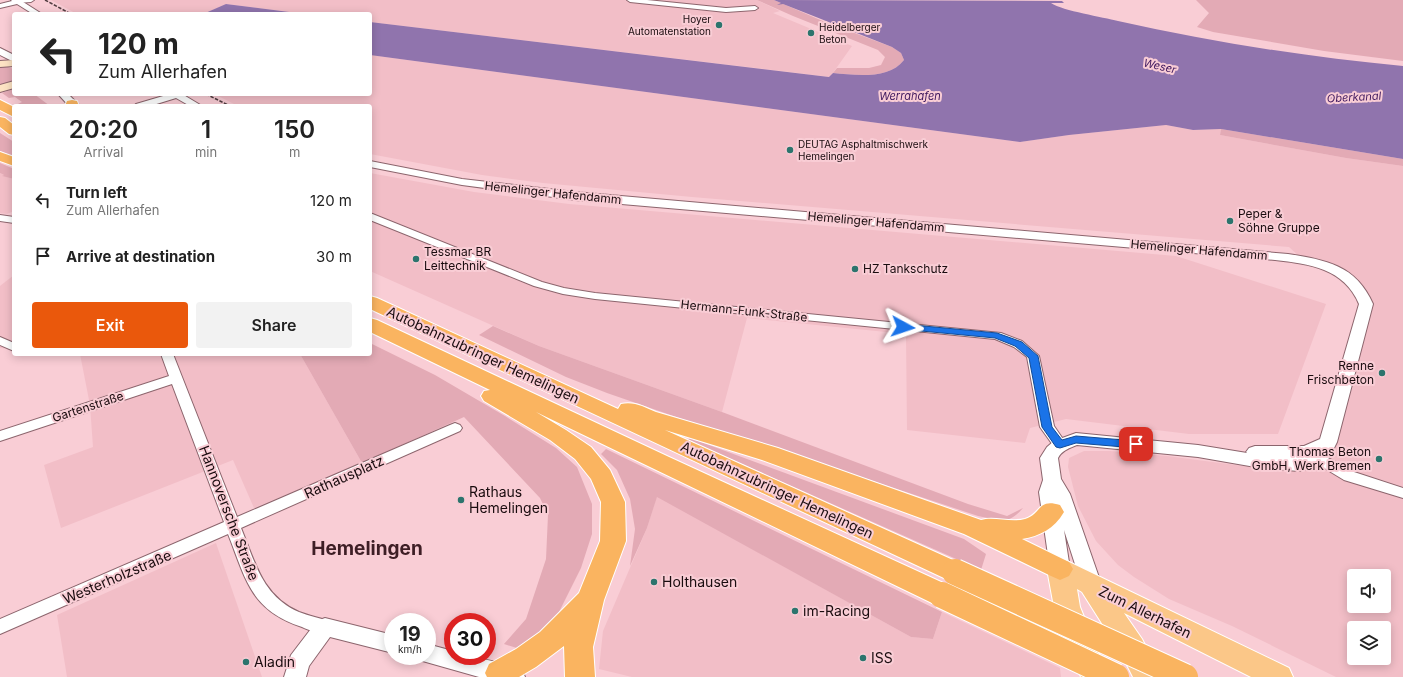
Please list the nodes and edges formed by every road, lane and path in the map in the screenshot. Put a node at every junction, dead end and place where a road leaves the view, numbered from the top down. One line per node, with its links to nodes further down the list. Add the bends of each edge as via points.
1 (30, 0): 3 (street)
2 (630, 0): 5 (street, via 726,10)
3 (17, 1): 4 (street); 6 (street)
4 (0, 6)
5 (755, 8)
6 (35, 12)
7 (0, 51): 8 (street)
8 (12, 58)
9 (0, 64): 10 (main road)
10 (12, 64)
11 (12, 85): 12 (main road)
12 (0, 89)
13 (64, 96): 17 (street)
14 (173, 96): 18 (street)
15 (178, 96): 19 (street)
16 (0, 104): 20 (highway)
17 (72, 104)
18 (146, 104)
19 (193, 104)
20 (12, 112)
21 (0, 121): 22 (highway)
22 (12, 130)
23 (0, 156): 24 (highway)
24 (12, 161)
25 (372, 165): 40 (street, Hemelinger Hafendamm, via 475,184 575,196 1302,259 1322,264 1349,278 1358,286 1366,304 1325,451)
26 (372, 217): 39 (street, Hermann-Funk-Straße, via 538,284 563,291 997,336 1018,344 1033,356 1047,427)
27 (0, 218): 28 (street)
28 (12, 220)
29 (372, 303): 36 (highway, Autobahnzubringer Hemelingen)
30 (372, 325): 33 (highway, Autobahnzubringer Hemelingen)
31 (0, 341): 32 (street)
32 (12, 346)
33 (414, 346): 47 (highway, Autobahnzubringer Hemelingen); 49 (highway, via 429,365 488,394 558,435 583,453 602,476 613,502 613,541)
34 (168, 356): 35 (street, Hannoversche Straße)
35 (177, 378): 38 (street, Gartenstraße); 44 (street, Hannoversche Straße)
36 (532, 378): 45 (highway, via 572,386 648,417 770,454); 47 (highway, Autobahnzubringer Hemelingen)
37 (455, 428): 44 (street, Rathausplatz)
38 (0, 436)
39 (1060, 444): 40 (street, via 1076,439 1108,441 1198,451 1261,462 1299,464 1305,464); 41 (street, Zum Allerhafen, via 1049,458)
40 (1312, 455): 42 (street, via 1349,476)
41 (1052, 480): 43 (street, Zum Allerhafen, via 1048,492); 48 (street, Zum Allerhafen, via 1061,494)
42 (1403, 493)
43 (1051, 512): 45 (highway, via 1041,522 1028,529); 46 (street, Zum Allerhafen)
44 (234, 526): 50 (street, Westerholzstraße); 51 (street, Hannoversche Straße, via 255,583 266,599 304,622)
45 (973, 527): 46 (highway)
46 (1060, 569): 48 (main road); 57 (main road, via 1067,607)
47 (949, 584): 58 (highway, Autobahnzubringer Hemelingen, bridge); 60 (highway, Autobahnzubringer Hemelingen, bridge)
48 (1092, 586): 59 (main road, via 1132,647); 61 (main road, Zum Allerhafen)
49 (590, 600): 54 (highway, via 550,641); 56 (highway, via 578,647)
50 (0, 627)
51 (325, 627): 52 (street); 55 (street, via 300,662)
52 (384, 642)
53 (436, 655): 54 (street)
54 (507, 675)
55 (295, 677)
56 (580, 677)
57 (1094, 677)
58 (1116, 677)
59 (1148, 677)
60 (1185, 677)
61 (1279, 677)

